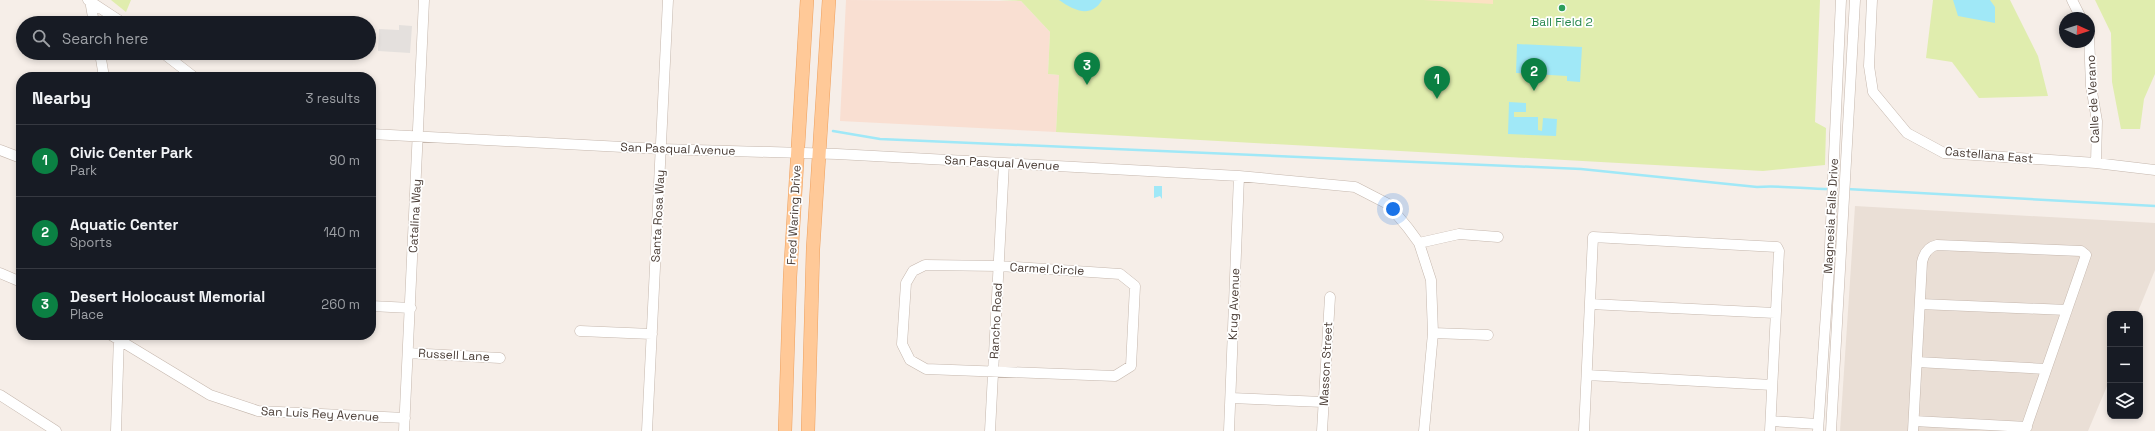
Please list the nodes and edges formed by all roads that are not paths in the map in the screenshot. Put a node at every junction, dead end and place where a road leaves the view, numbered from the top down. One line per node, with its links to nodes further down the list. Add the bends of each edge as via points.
1 (89, 0): 11 (street); 12 (street)
2 (424, 0): 20 (street, Catalina Way)
3 (668, 0): 21 (street, Santa Rosa Way)
4 (807, 0): 23 (main road, Fred Waring Drive)
5 (829, 0): 24 (main road, Fred Waring Drive)
6 (1841, 0): 18 (street, Magnesia Falls Drive)
7 (1855, 0): 28 (street, Magnesia Falls Drive)
8 (1872, 0): 27 (street, Castellana East, via 1869,66 1873,92 1907,133 1944,153)
9 (2072, 0): 10 (street)
10 (2078, 12)
11 (92, 16)
12 (113, 16)
13 (2090, 48): 27 (street, Calle de Verano, via 2091,86 2097,121)
14 (101, 60): 16 (street)
15 (172, 60): 17 (street)
16 (103, 72)
17 (188, 72)
18 (1835, 114): 28 (street, via 1841,122 1841,157); 62 (street, Magnesia Falls Drive)
19 (376, 134): 20 (street, San Pasqual Avenue)
20 (418, 136): 21 (street, San Pasqual Avenue); 40 (street, Catalina Way)
21 (661, 149): 23 (street, San Pasqual Avenue); 45 (street, Santa Rosa Way)
22 (0, 150): 25 (street)
23 (798, 153): 24 (street, San Pasqual Avenue); 69 (main road, Fred Waring Drive, via 790,277)
24 (820, 154): 26 (street, San Pasqual Avenue); 70 (main road, Fred Waring Drive)
25 (16, 156)
26 (1004, 163): 30 (street, San Pasqual Avenue); 33 (street, Rancho Road)
27 (2096, 163): 29 (street, Castellana East)
28 (1846, 168): 76 (street, Magnesia Falls Drive)
29 (2155, 170)
30 (1239, 176): 32 (street, San Pasqual Avenue, via 1356,187 1388,204); 57 (street, Krug Avenue)
31 (1498, 237): 32 (street, via 1459,234)
32 (1418, 243): 44 (street, San Pasqual Avenue, via 1431,280)
33 (1000, 266): 53 (street, Rancho Road); 53 (street, Carmel Circle, via 925,265 913,271 906,283 902,344 910,360 926,368); 53 (street, Carmel Circle, via 1120,274 1135,286 1135,328 1131,366 1115,376)
34 (0, 273): 35 (street)
35 (16, 280)
36 (1330, 297): 58 (street, Masson Street)
37 (1590, 304): 42 (street); 42 (street, via 1594,237 1777,246 1779,251); 54 (street)
38 (1920, 304): 41 (street); 41 (street, via 1922,262 1924,254 1931,246 2082,251 2086,255); 51 (street)
39 (376, 306): 40 (street)
40 (410, 308): 49 (street, Catalina Way)
41 (2067, 310): 52 (street)
42 (1775, 313): 55 (street)
43 (580, 331): 45 (street)
44 (1433, 333): 46 (street); 74 (street, San Pasqual Avenue)
45 (652, 334): 68 (street, Santa Rosa Way)
46 (1488, 335)
47 (116, 340): 66 (street)
48 (121, 340): 59 (street, San Luis Rey Avenue, via 210,394 258,411)
49 (408, 353): 50 (street, Russell Lane); 59 (street, Catalina Way)
50 (500, 358)
51 (1917, 362): 52 (street); 61 (street)
52 (2046, 369): 64 (street)
53 (994, 372): 71 (street, Rancho Road)
54 (1587, 376): 55 (street); 75 (street)
55 (1772, 385): 60 (street)
56 (0, 395): 65 (street)
57 (1231, 398): 58 (street); 72 (street, Krug Avenue)
58 (1323, 402): 73 (street, Masson Street)
59 (405, 418): 67 (street, Catalina Way)
60 (1771, 426): 62 (street)
61 (1914, 426): 63 (street)
62 (1818, 427)
63 (1973, 428): 64 (street)
64 (2026, 429)
65 (56, 431)
66 (116, 431)
67 (404, 431)
68 (647, 431)
69 (785, 431)
70 (808, 431)
71 (990, 431)
72 (1229, 431)
73 (1322, 431)
74 (1424, 431)
75 (1584, 431)
76 (1831, 431)

